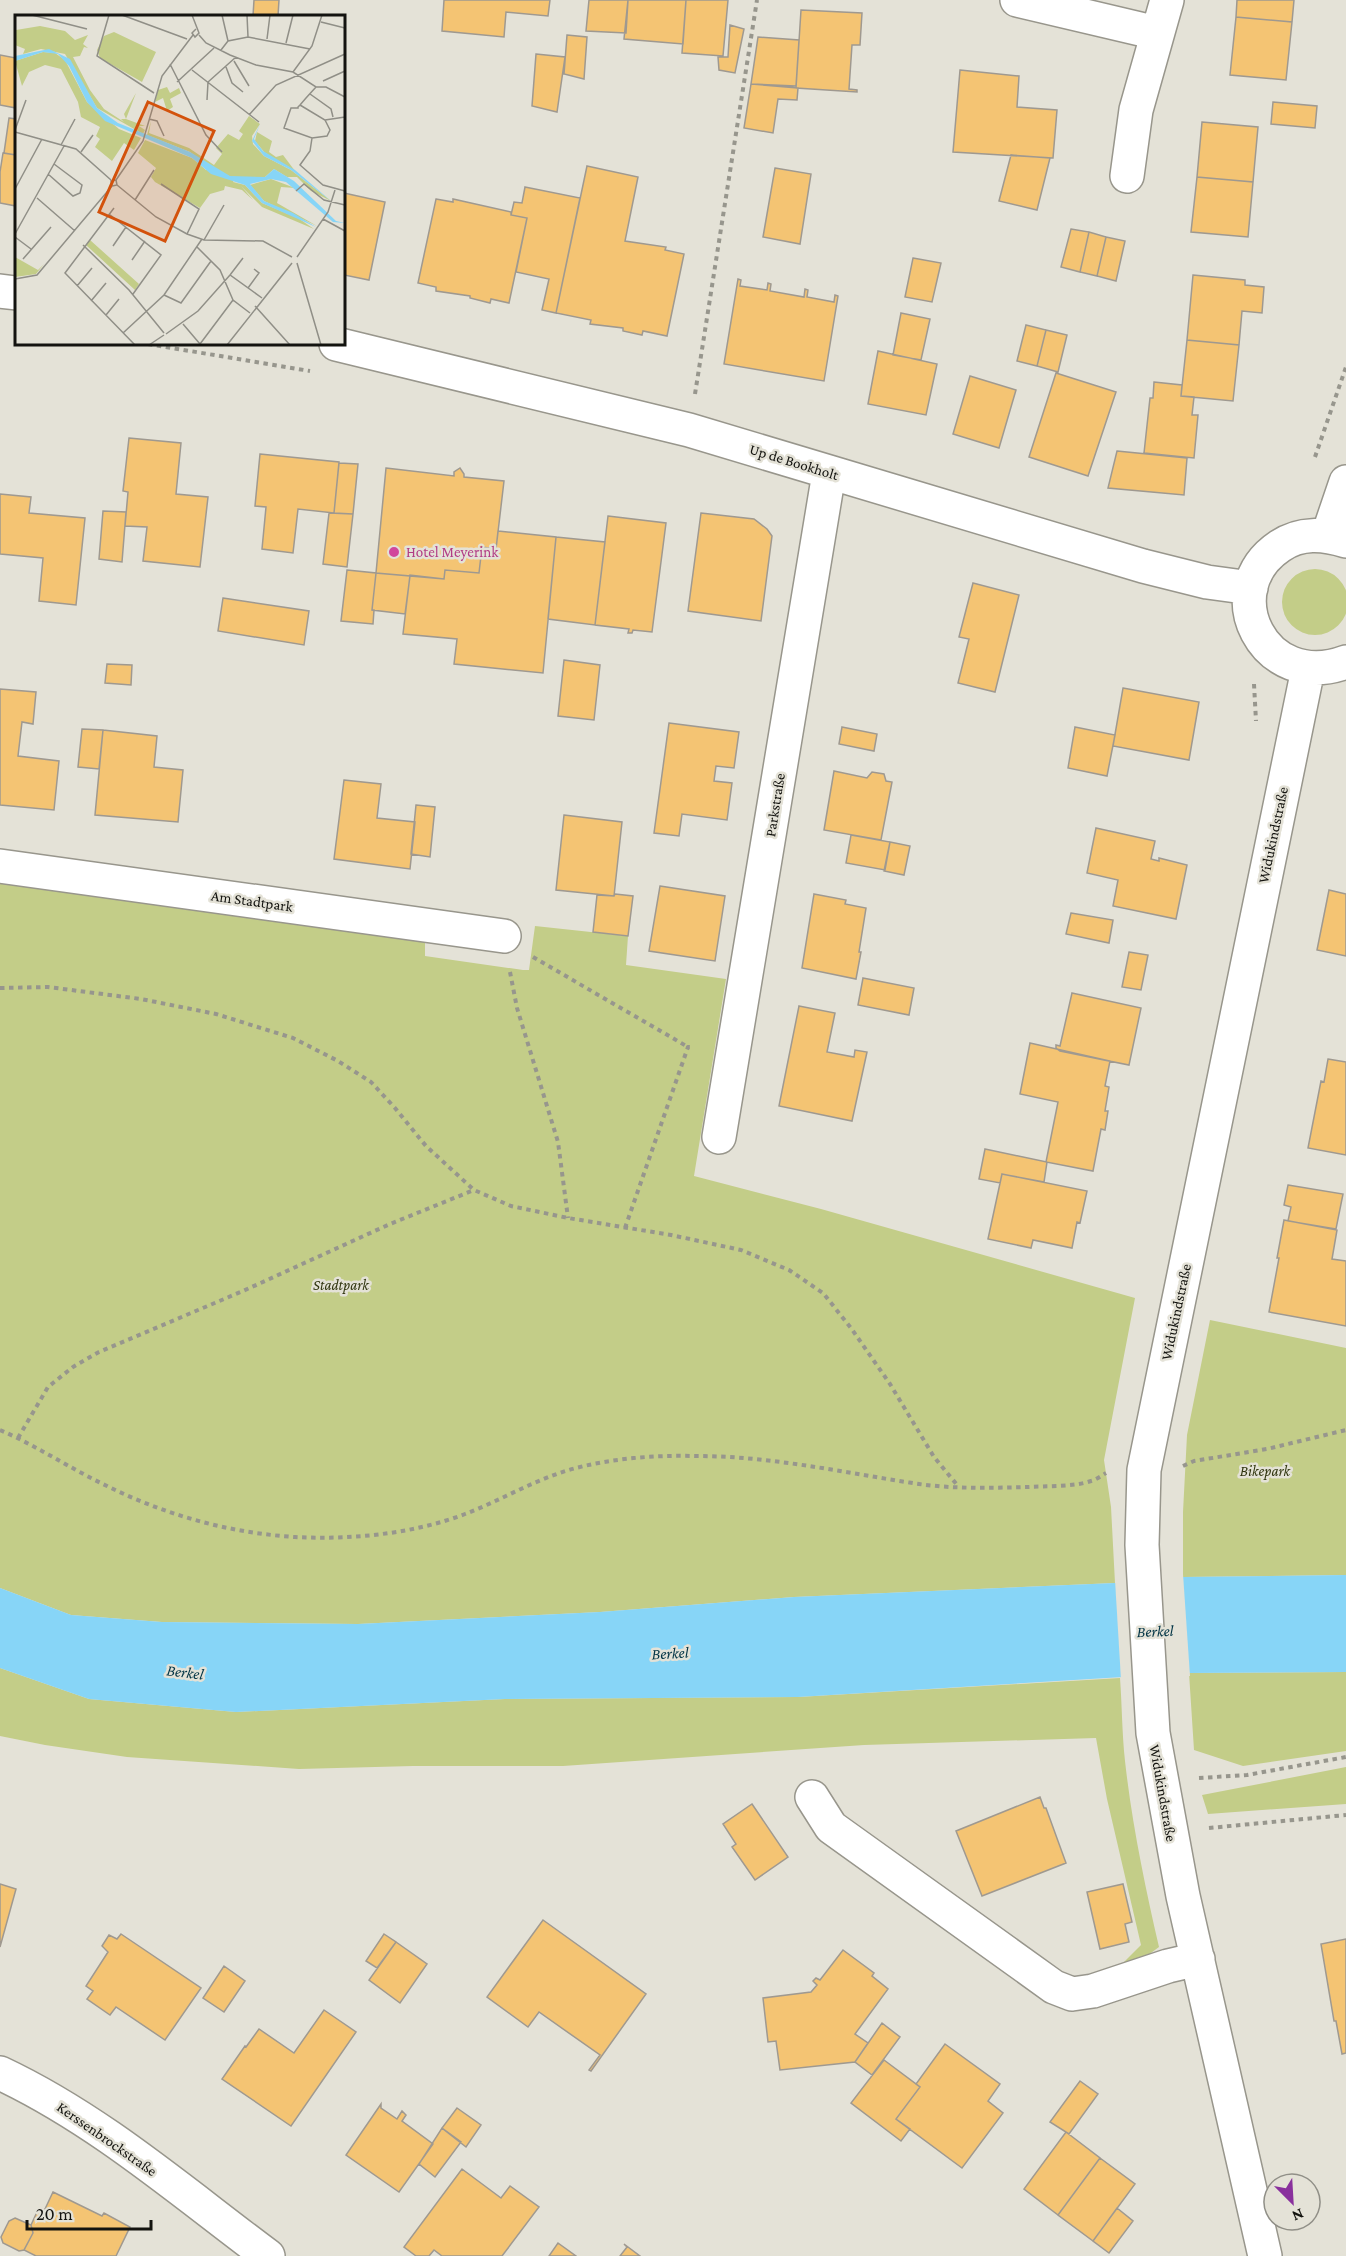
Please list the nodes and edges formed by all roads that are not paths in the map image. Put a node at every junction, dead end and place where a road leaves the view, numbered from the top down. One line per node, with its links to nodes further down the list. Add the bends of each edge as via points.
1 (1017, 0): 3 (street)
2 (1167, 0): 3 (street)
3 (1157, 33): 4 (street, via 1136,110)
4 (1127, 176)
5 (0, 291): 6 (street)
6 (15, 293)
7 (340, 345): 8 (street, Up de Bookholt, via 689,430)
8 (829, 473): 11 (street, Up de Bookholt, via 1143,566); 16 (street, Parkstraße)
9 (1346, 482): 10 (street)
10 (1337, 538): 11 (street, via 1308,535 1288,541 1258,569)
11 (1251, 588): 13 (street, via 1251,616 1262,641 1274,655)
12 (1346, 662): 13 (street, via 1330,668)
13 (1308, 669): 18 (street, Widukindstraße, via 1144,1470 1142,1545 1153,1733 1170,1834)
14 (0, 866): 15 (street, Am Stadtpark)
15 (504, 936)
16 (719, 1137)
17 (812, 1797): 18 (street, via 831,1827 1054,1987 1072,1994 1092,1991)
18 (1198, 1959): 21 (street, Widukindstraße)
19 (0, 2073): 20 (street, Kerssenbrockstraße, via 102,2132)
20 (268, 2256)
21 (1265, 2256)

